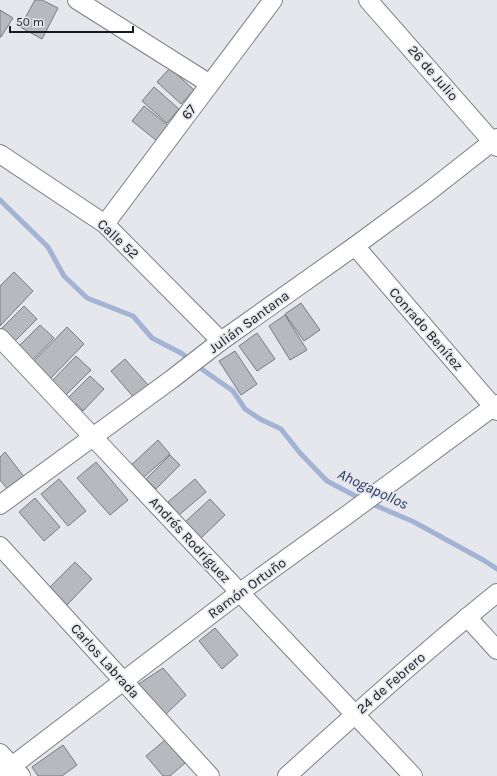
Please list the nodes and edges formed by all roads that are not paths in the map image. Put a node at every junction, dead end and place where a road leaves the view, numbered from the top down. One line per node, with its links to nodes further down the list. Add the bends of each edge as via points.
1 (77, 0): 4 (street)
2 (273, 0): 4 (street, 67)
3 (368, 0): 5 (street, 26 de Julio)
4 (210, 84): 7 (street, 67)
5 (496, 142): 8 (street, Julián Santana)
6 (0, 154): 7 (street, Calle 52)
7 (105, 224): 10 (street, Calle 52)
8 (356, 246): 10 (street, Julián Santana); 11 (street, Conrado Benítez)
9 (0, 338): 12 (street, Andrés Rodríguez)
10 (221, 341): 12 (street, Julián Santana)
11 (496, 408): 15 (street, Ramón Ortuño)
12 (92, 437): 13 (street, Julián Santana); 15 (street, Andrés Rodríguez)
13 (0, 505)
14 (0, 546): 19 (street, Carlos Labrada)
15 (239, 593): 19 (street, Ramón Ortuño); 20 (street, Andrés Rodríguez)
16 (497, 593): 17 (street, 24 de Febrero)
17 (467, 617): 18 (street); 20 (street, 24 de Febrero)
18 (497, 650)
19 (123, 682): 22 (street, Ramón Ortuño); 23 (street, Carlos Labrada)
20 (355, 714): 24 (street, 24 de Febrero); 25 (street, Andrés Rodríguez)
21 (0, 753): 22 (street)
22 (11, 772)
23 (210, 776)
24 (287, 776)
25 (413, 776)

